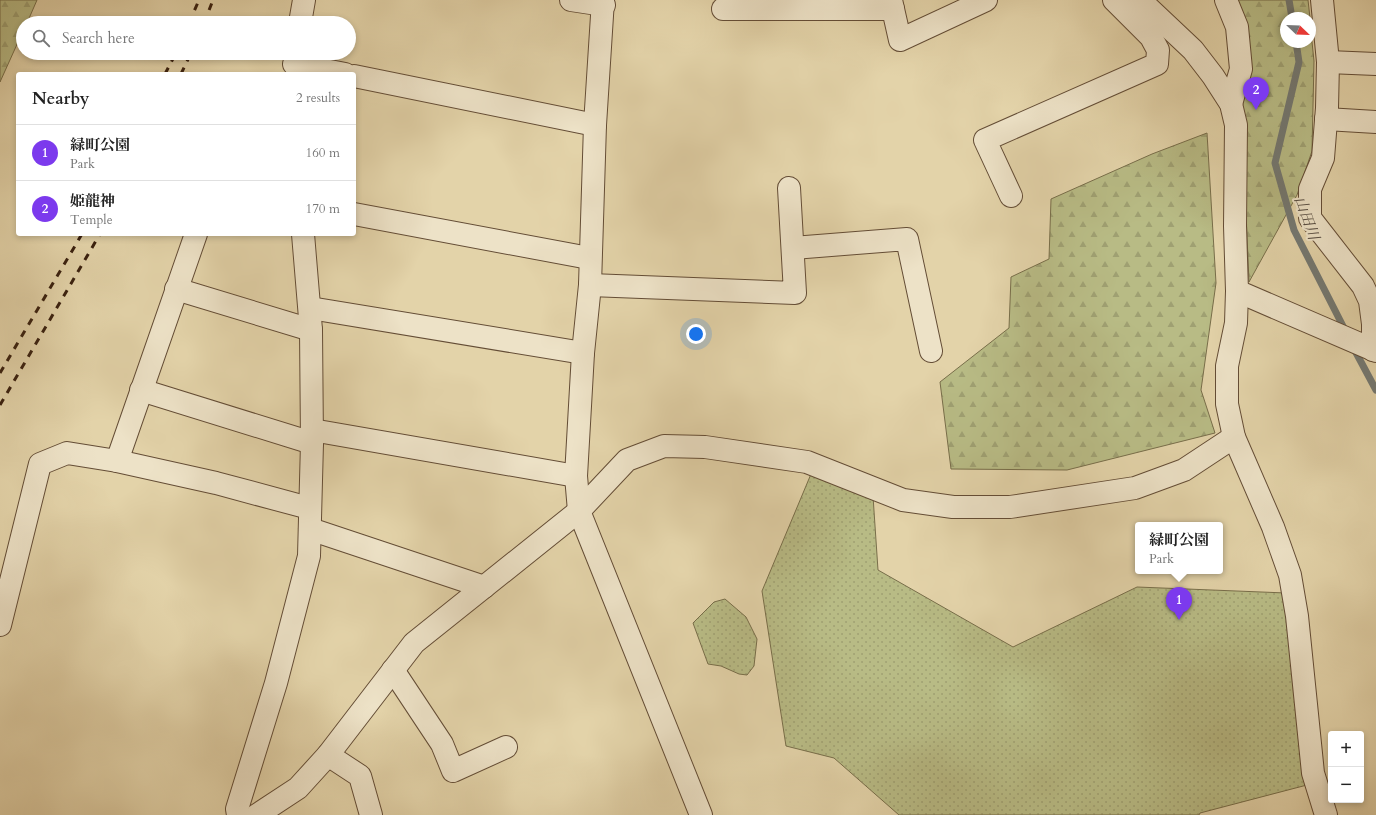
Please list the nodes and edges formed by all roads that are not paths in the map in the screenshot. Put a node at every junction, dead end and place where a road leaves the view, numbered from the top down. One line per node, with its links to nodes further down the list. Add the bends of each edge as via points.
1 (304, 0): 11 (street)
2 (571, 0): 8 (street)
3 (986, 0): 9 (street, via 900,40)
4 (1114, 0): 22 (street, via 1151,37 1158,50 1157,64 985,140)
5 (1140, 0): 17 (street, via 1193,50)
6 (1226, 0): 17 (street, via 1237,27 1241,69)
7 (1322, 0): 12 (street)
8 (604, 2): 20 (street)
9 (892, 5): 10 (street)
10 (723, 9)
11 (301, 16)
12 (1328, 62): 14 (street); 18 (street)
13 (295, 64): 15 (street)
14 (1376, 64)
15 (335, 72)
16 (356, 76): 20 (street)
17 (1231, 104): 30 (street, via 1236,125)
18 (1326, 119): 19 (street); 31 (street, via 1323,158 1310,189 1310,218)
19 (1376, 122)
20 (595, 125): 27 (street)
21 (789, 188): 26 (street)
22 (1011, 196)
23 (356, 214): 27 (street)
24 (195, 236): 29 (street)
25 (303, 236): 32 (street)
26 (793, 248): 28 (street, via 795,293); 35 (street, via 907,240)
27 (589, 258): 28 (street)
28 (590, 285): 36 (street)
29 (176, 289): 33 (street); 37 (street)
30 (1237, 291): 34 (street); 38 (street, via 1236,323 1226,386)
31 (1373, 300): 34 (street)
32 (310, 308): 33 (street); 36 (street)
33 (311, 330): 39 (street)
34 (1375, 350)
35 (931, 351)
36 (583, 353): 41 (street)
37 (141, 390): 39 (street); 40 (street)
38 (1234, 436): 42 (street, via 1184,470 1135,488 1010,507 953,507 903,500 807,462 705,446 664,446 627,460); 53 (street, via 1273,527 1290,575 1297,616 1313,773)
39 (312, 437): 41 (street); 43 (street)
40 (117, 461): 43 (street, via 216,483); 45 (street, via 67,453 40,464)
41 (576, 476): 42 (street)
42 (579, 511): 44 (street); 52 (street)
43 (310, 518): 44 (street); 49 (street, via 307,564 276,683 237,809)
44 (484, 587): 46 (street, via 414,643)
45 (0, 625)
46 (393, 670): 47 (street, via 442,744 453,771); 48 (street)
47 (506, 747)
48 (328, 755): 50 (street, via 298,788); 51 (street, via 360,776)
49 (238, 815)
50 (258, 815)
51 (371, 815)
52 (701, 815)
53 (1326, 815)

